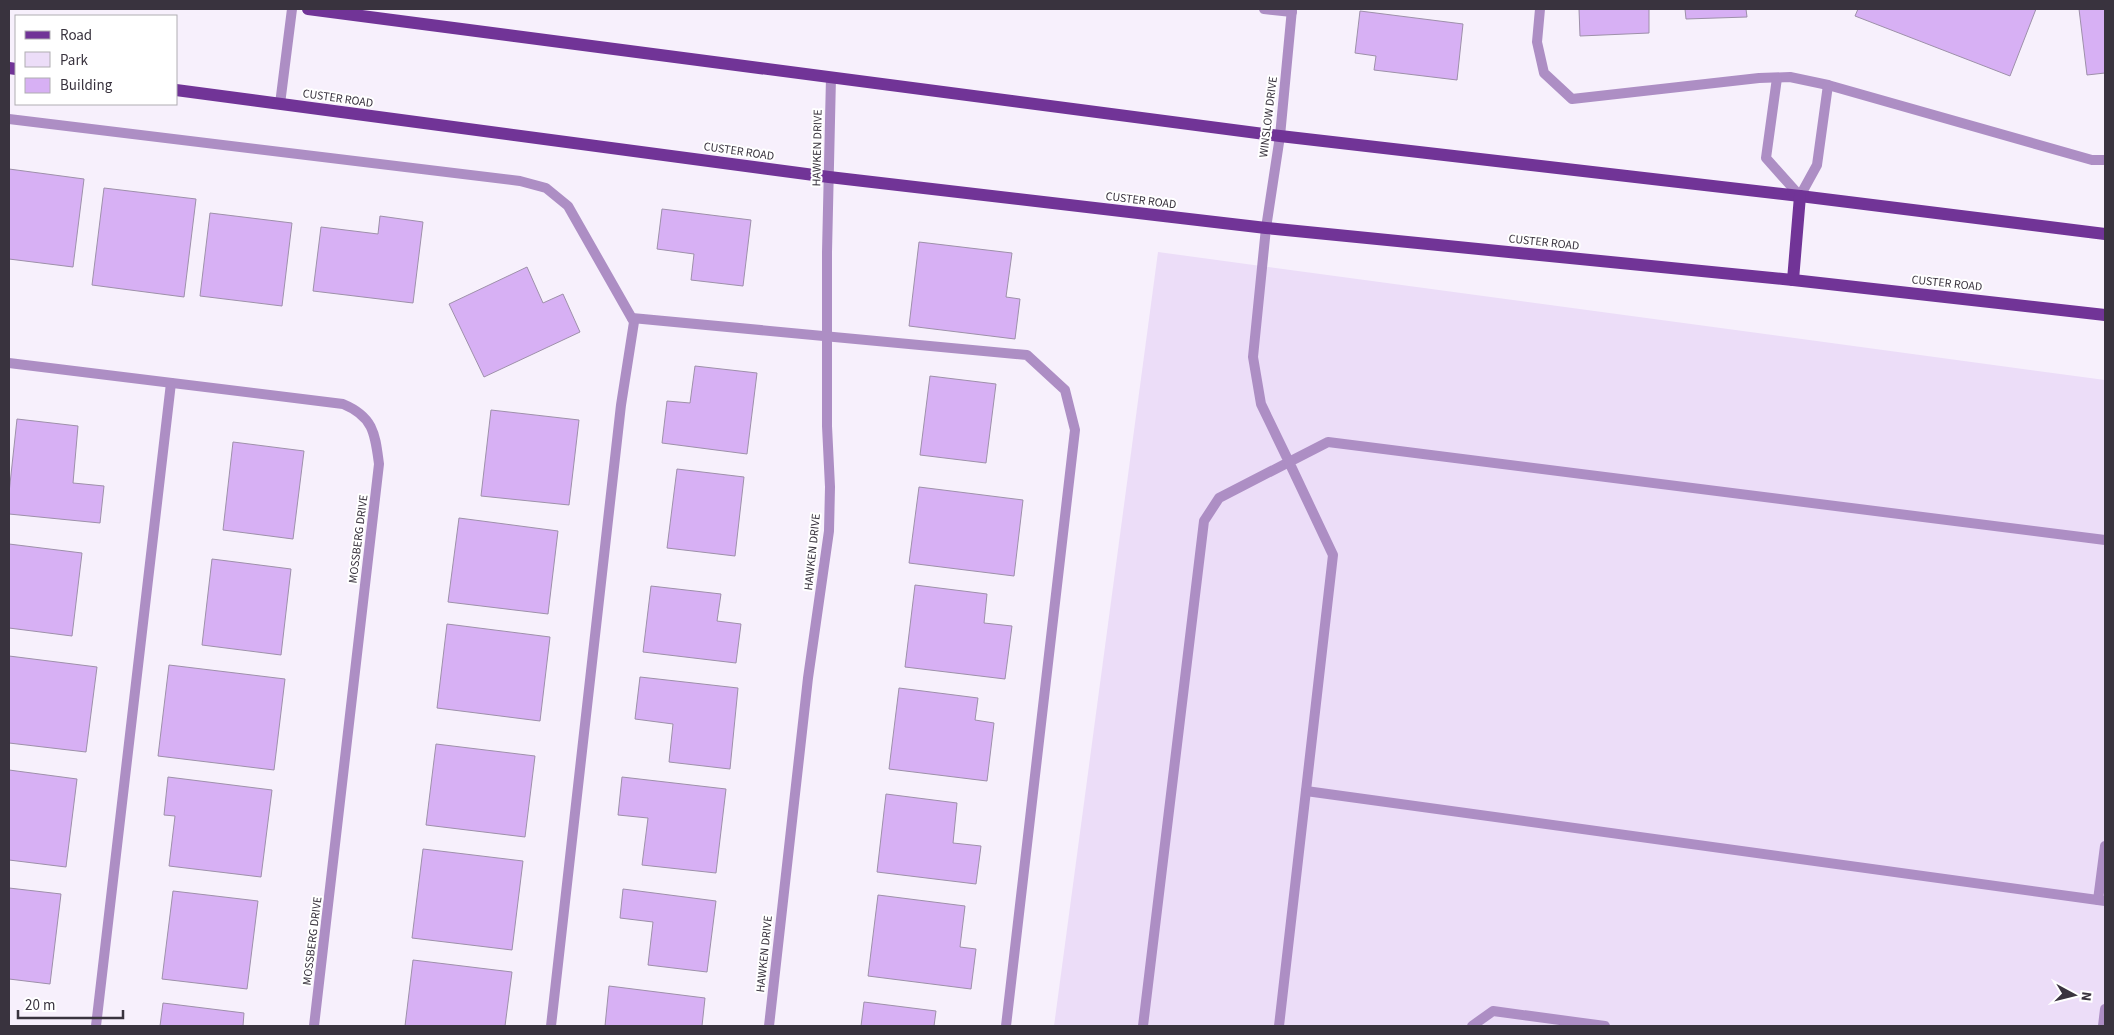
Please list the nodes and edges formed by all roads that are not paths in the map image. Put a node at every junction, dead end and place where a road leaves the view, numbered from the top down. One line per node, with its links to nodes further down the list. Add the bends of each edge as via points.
1 (292, 9): 10 (street)
2 (308, 9): 6 (main road)
3 (1264, 9): 5 (street)
4 (1540, 9): 7 (street, via 1536,42 1544,73 1572,99)
5 (1292, 10): 12 (street, WINSLOW DRIVE)
6 (831, 77): 12 (main road); 14 (street, HAWKEN DRIVE)
7 (1777, 78): 8 (street); 15 (street, via 1766,158)
8 (1828, 85): 13 (street, via 2092,160); 15 (street, via 1817,165)
9 (178, 90): 10 (main road, CUSTER ROAD)
10 (280, 104): 14 (main road, CUSTER ROAD)
11 (9, 119): 20 (street, via 520,182 546,188 568,206)
12 (1280, 136): 15 (main road); 16 (street, WINSLOW DRIVE)
13 (2105, 160)
14 (828, 177): 16 (main road, CUSTER ROAD); 21 (street, HAWKEN DRIVE)
15 (1800, 196): 17 (main road); 18 (main road)
16 (1266, 228): 18 (main road, CUSTER ROAD); 24 (street, WINSLOW DRIVE, via 1253,358 1261,404)
17 (2105, 234)
18 (1793, 280): 19 (main road, CUSTER ROAD)
19 (2105, 315)
20 (632, 318): 21 (street); 32 (street)
21 (828, 337): 33 (street, HAWKEN DRIVE, via 829,531 808,678); 34 (street, via 1027,355 1065,390 1075,430)
22 (9, 363): 23 (street, MOSSBERG DRIVE)
23 (171, 383): 30 (street); 31 (street, MOSSBERG DRIVE, via 342,404 356,410 368,421 376,446 380,464)
24 (1289, 462): 25 (street, via 1328,442); 26 (street, WINSLOW DRIVE, via 1333,555); 35 (street, via 1219,498 1204,521)
25 (2105, 540)
26 (1306, 792): 28 (street); 36 (street, WINSLOW DRIVE)
27 (2105, 846): 28 (street)
28 (2102, 900)
29 (2105, 1010): 39 (street)
30 (96, 1026)
31 (314, 1026)
32 (551, 1026)
33 (769, 1026)
34 (1006, 1026)
35 (1143, 1026)
36 (1279, 1026)
37 (1472, 1026): 38 (street, via 1493,1011)
38 (1605, 1026)
39 (2103, 1026)

